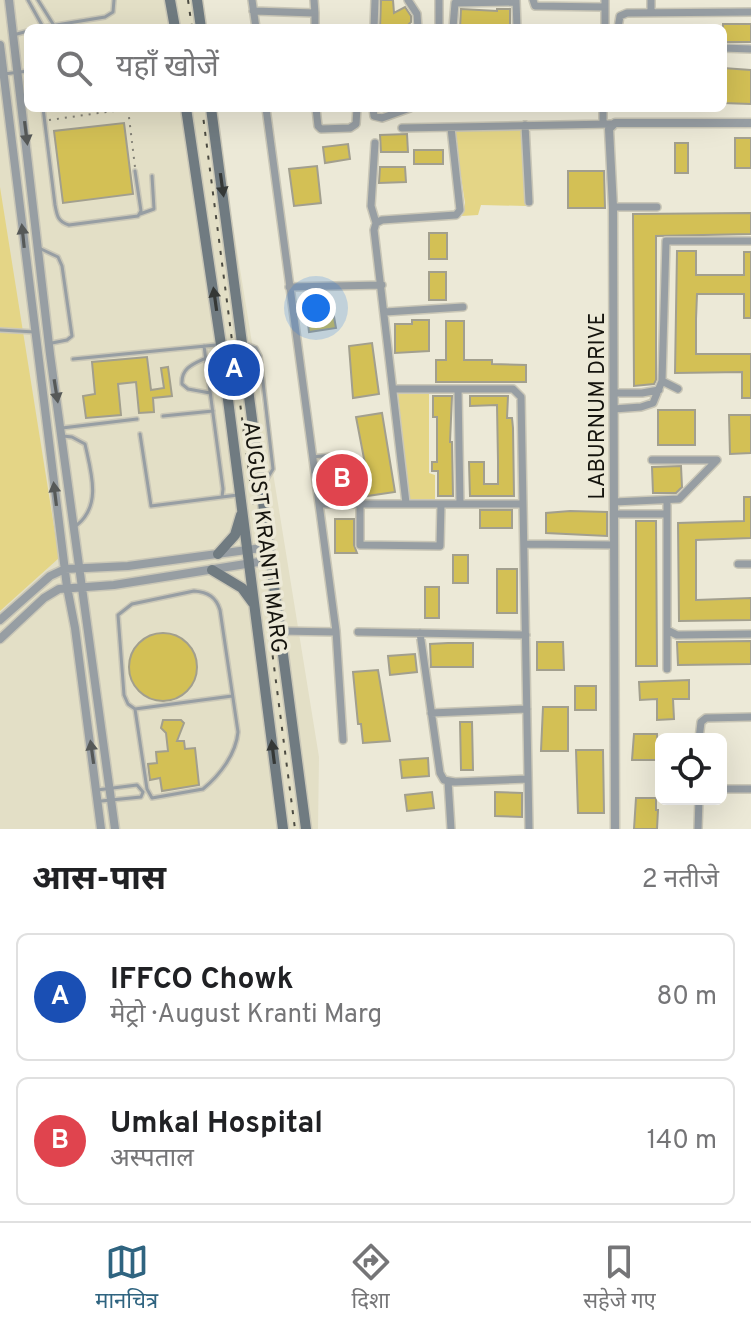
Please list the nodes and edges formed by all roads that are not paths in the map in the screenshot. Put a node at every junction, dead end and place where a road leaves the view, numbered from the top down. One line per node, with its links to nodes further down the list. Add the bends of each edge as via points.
1 (9, 0): 36 (street)
2 (28, 0): 21 (lane)
3 (38, 0): 22 (lane)
4 (114, 0): 23 (lane, via 110,15)
5 (170, 0): 24 (main road)
6 (197, 0): 25 (main road)
7 (252, 0): 17 (street)
8 (314, 0): 19 (street)
9 (375, 0): 28 (street)
10 (408, 0): 29 (street)
11 (439, 0): 30 (street)
12 (533, 0): 16 (street, via 535,6)
13 (651, 0): 20 (street)
14 (474, 1): 15 (street); 31 (street, via 453,4)
15 (516, 1): 32 (street)
16 (605, 3): 33 (street)
17 (253, 11): 19 (street); 26 (street)
18 (751, 12): 20 (street)
19 (315, 13): 27 (street)
20 (651, 13): 34 (street, via 627,13)
21 (40, 24)
22 (53, 24)
23 (60, 24)
24 (174, 24)
25 (200, 24)
26 (255, 24)
27 (315, 24)
28 (374, 24)
29 (418, 24)
30 (439, 24)
31 (453, 24)
32 (517, 24)
33 (605, 24)
34 (619, 24)
35 (24, 32): 36 (lane)
36 (13, 34): 40 (street)
37 (0, 45): 41 (street)
38 (727, 48): 39 (street)
39 (751, 49)
40 (23, 72): 41 (lane)
41 (4, 74): 72 (street, one-way to 41)
42 (27, 112): 66 (street, one-way to 66)
43 (43, 112): 63 (lane, via 57,218 69,225)
44 (187, 112): 75 (main road, AUGUST KRANTI MARG, one-way to 44)
45 (212, 112): 73 (main road, AUGUST KRANTI MARG, one-way to 73)
46 (267, 112): 68 (street)
47 (316, 112): 48 (street, via 321,129 350,128)
48 (357, 112)
49 (374, 112): 50 (street, via 382,118)
50 (399, 112)
51 (604, 112): 53 (street)
52 (751, 123): 53 (street)
53 (607, 124): 54 (street); 61 (street, LABURNUM DRIVE)
54 (525, 125): 56 (street); 60 (street)
55 (402, 128): 56 (street)
56 (451, 128): 64 (street, via 460,210 456,215)
57 (375, 143): 64 (street, via 371,206)
58 (135, 171): 63 (lane)
59 (152, 176): 63 (lane, via 154,209)
60 (529, 202)
61 (613, 207): 62 (street); 85 (street, LABURNUM DRIVE)
62 (657, 207)
63 (140, 214)
64 (376, 223): 67 (street)
65 (751, 241): 79 (street, via 666,241)
66 (39, 248): 74 (street); 74 (lane, via 51,251 62,266 72,336)
67 (382, 285): 68 (street); 70 (street)
68 (289, 287): 93 (street)
69 (463, 307): 70 (street)
70 (385, 312): 80 (street)
71 (0, 330): 72 (lane)
72 (35, 332): 120 (street, one-way to 72)
73 (242, 343): 96 (main road, AUGUST KRANTI MARG); 96 (lane, via 256,348 260,356 273,469)
74 (49, 344): 90 (street, one-way to 90)
75 (221, 345): 76 (lane); 99 (main road, AUGUST KRANTI MARG)
76 (204, 346): 77 (lane); 78 (lane)
77 (206, 358): 84 (lane); 84 (lane, via 189,366 182,384)
78 (73, 359)
79 (662, 381): 82 (street); 83 (street)
80 (393, 389): 81 (street); 103 (street)
81 (458, 389): 106 (street); 107 (street, via 518,391)
82 (678, 389)
83 (659, 390): 85 (street); 86 (street, via 653,403)
84 (210, 393): 87 (lane)
85 (614, 393): 86 (street, LABURNUM DRIVE)
86 (614, 409): 101 (street, LABURNUM DRIVE)
87 (213, 411): 88 (lane); 98 (lane)
88 (163, 416)
89 (137, 419): 90 (lane)
90 (62, 432): 110 (street); 110 (lane, via 85,444 90,472 92,508)
91 (140, 434): 98 (lane, via 151,506)
92 (342, 454): 93 (lane)
93 (312, 457): 97 (street)
94 (652, 460): 100 (street, via 717,460 679,499)
95 (329, 485): 97 (lane)
96 (261, 487): 113 (main road, AUGUST KRANTI MARG)
97 (317, 488): 104 (street)
98 (222, 497): 99 (lane)
99 (241, 500): 114 (main road, AUGUST KRANTI MARG); 115 (main road, via 235,535)
100 (667, 500): 101 (street); 109 (street)
101 (614, 502): 108 (street, LABURNUM DRIVE)
102 (360, 503): 103 (street); 104 (street); 105 (street, via 360,545 440,546)
103 (406, 503): 105 (street)
104 (319, 504): 129 (street)
105 (441, 504): 106 (street)
106 (460, 504): 107 (street)
107 (522, 504): 111 (street)
108 (614, 514): 109 (street); 112 (street, LABURNUM DRIVE)
109 (667, 514): 127 (street)
110 (74, 528): 121 (street)
111 (525, 544): 112 (street); 133 (street)
112 (614, 545): 159 (street, LABURNUM DRIVE)
113 (269, 547): 114 (street); 116 (main road, AUGUST KRANTI MARG)
114 (248, 550): 115 (street); 117 (main road, AUGUST KRANTI MARG)
115 (218, 554): 121 (street)
116 (271, 560): 117 (street); 128 (main road, AUGUST KRANTI MARG)
117 (249, 564): 122 (street); 125 (main road, AUGUST KRANTI MARG)
118 (738, 564): 119 (street)
119 (751, 564)
120 (65, 569): 121 (street); 123 (street); 126 (street)
121 (81, 569): 124 (street)
122 (212, 570): 124 (street); 125 (main road, via 242,588)
123 (67, 587): 124 (street); 134 (street, via 44,598); 148 (street, one-way to 123)
124 (83, 587): 145 (street)
125 (255, 605): 155 (main road, AUGUST KRANTI MARG, one-way to 125)
126 (0, 620)
127 (667, 630): 132 (street, via 677,635); 135 (street)
128 (280, 631): 129 (street); 156 (main road, AUGUST KRANTI MARG)
129 (336, 632): 142 (street)
130 (358, 632): 131 (street)
131 (420, 633): 133 (street); 139 (street)
132 (751, 634)
133 (526, 635): 138 (street)
134 (0, 639)
135 (667, 669)
136 (232, 696): 137 (lane); 137 (lane, via 217,601 194,591 132,604 118,615 124,695); 149 (lane, via 237,745 210,784 193,793 154,798)
137 (135, 709): 149 (lane)
138 (527, 709): 139 (street); 143 (street)
139 (431, 713): 144 (street, via 440,773)
140 (751, 717): 141 (street, via 706,718)
141 (700, 733)
142 (343, 740)
143 (528, 779): 144 (street); 158 (street)
144 (448, 781): 157 (street)
145 (110, 789): 148 (lane); 149 (lane, via 137,785); 150 (street)
146 (727, 789): 147 (street)
147 (751, 789)
148 (97, 790): 151 (street)
149 (144, 790): 150 (lane, via 142,796)
150 (112, 800): 151 (lane); 154 (street)
151 (99, 801): 153 (street)
152 (699, 805): 160 (street)
153 (101, 829)
154 (115, 829)
155 (283, 829)
156 (306, 829)
157 (451, 829)
158 (529, 829)
159 (615, 829)
160 (698, 829)

